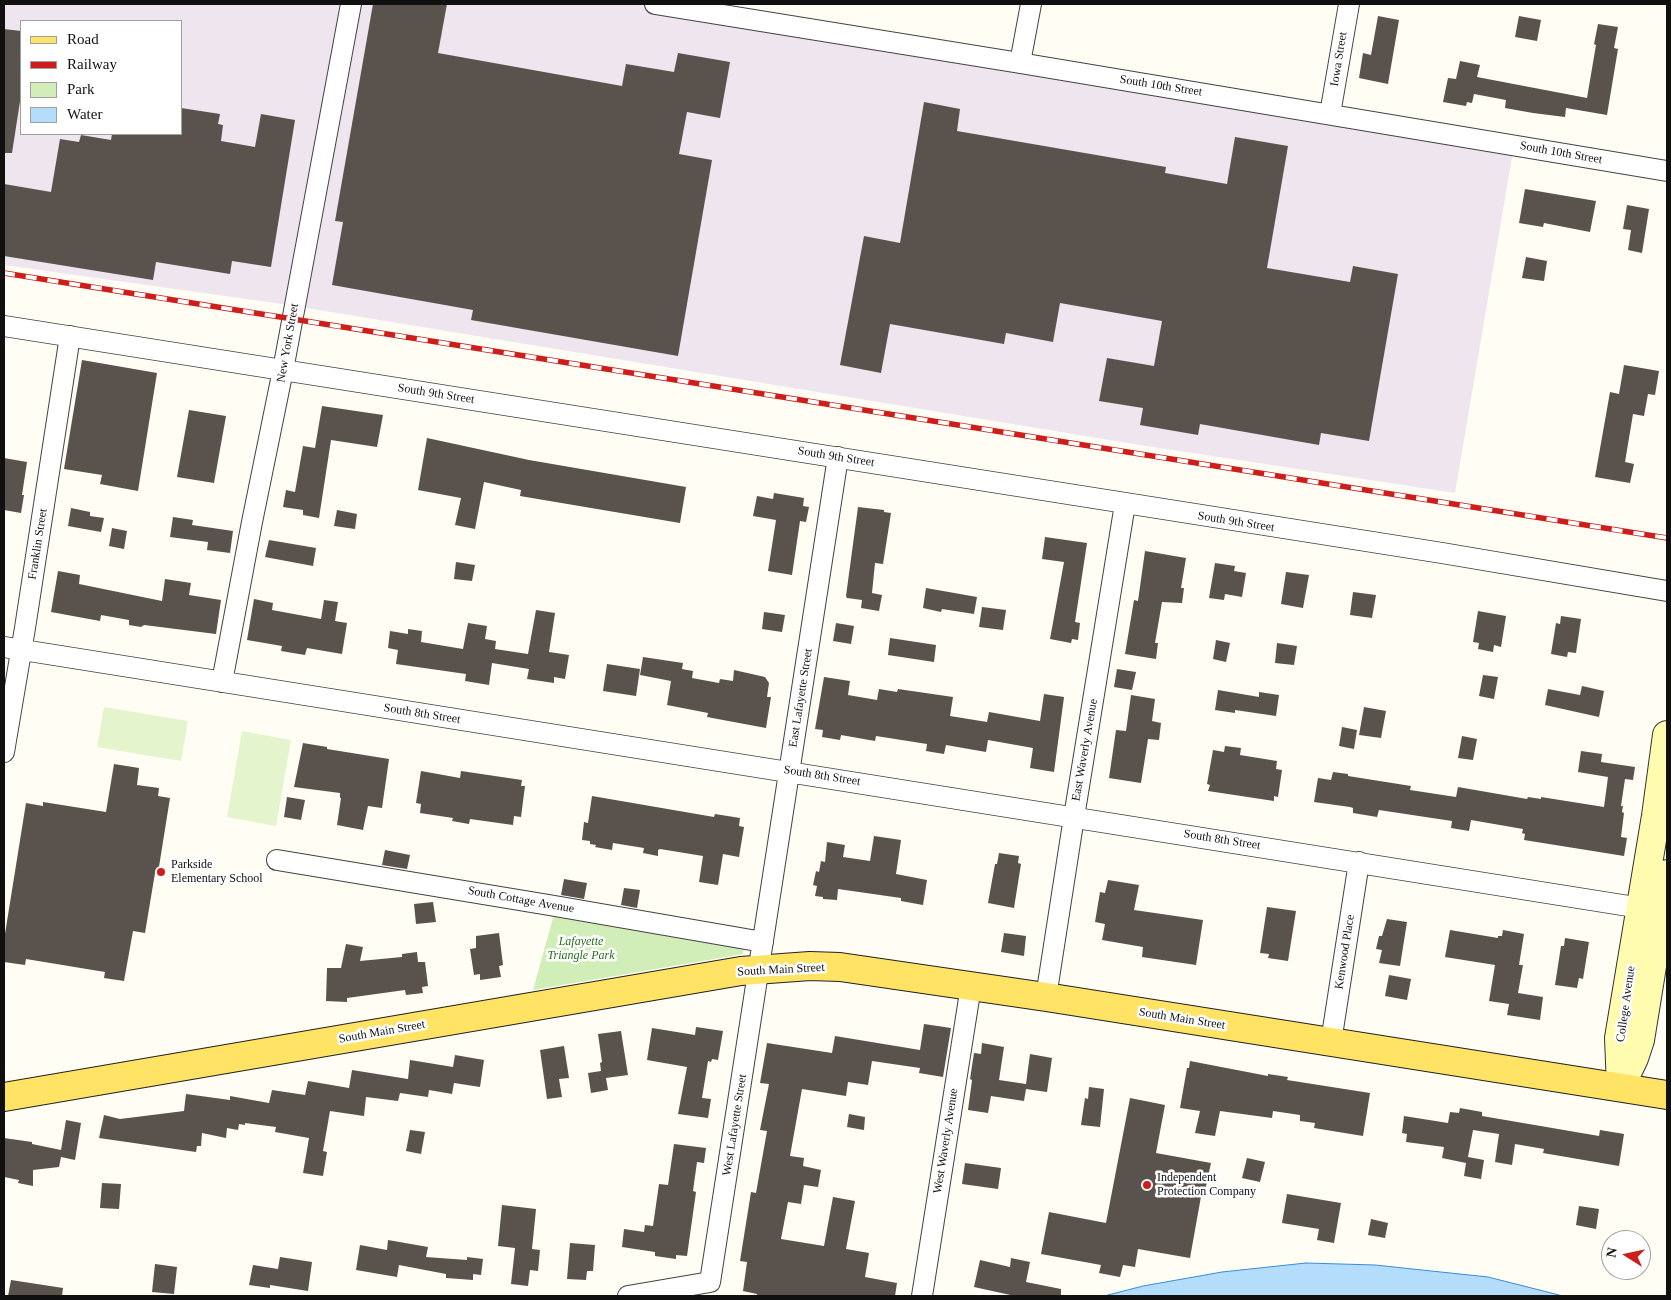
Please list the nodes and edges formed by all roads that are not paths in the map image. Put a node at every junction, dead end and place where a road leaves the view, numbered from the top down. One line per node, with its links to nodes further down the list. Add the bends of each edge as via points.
1 (351, 4): 11 (street, New York Street)
2 (655, 4): 5 (street, South 10th Street)
3 (1031, 4): 6 (street)
4 (1349, 4): 7 (street, Iowa Street)
5 (705, 8): 6 (street, South 10th Street)
6 (1020, 63): 7 (street, South 10th Street)
7 (1330, 114): 8 (street, South 10th Street)
8 (1667, 171)
9 (4, 326): 10 (street, South 9th Street)
10 (70, 336): 11 (street, South 9th Street); 15 (street, Franklin Street)
11 (283, 370): 12 (street, South 9th Street); 16 (street, New York Street)
12 (838, 457): 13 (street, South 9th Street); 19 (street, East Lafayette Street)
13 (1125, 504): 14 (street, South 9th Street); 20 (street, East Waverly Avenue)
14 (1667, 591)
15 (13, 648): 16 (street, South 8th Street); 18 (street, Franklin Street)
16 (222, 682): 19 (street, South 8th Street)
17 (1667, 735): 24 (main road, College Avenue)
18 (4, 752)
19 (790, 771): 20 (street, South 8th Street); 25 (street, East Lafayette Street)
20 (1074, 817): 22 (street, South 8th Street); 27 (street, East Waverly Avenue)
21 (277, 860): 25 (street, South Cottage Avenue)
22 (1359, 862): 24 (street, South 8th Street); 28 (street, Kenwood Place)
23 (1667, 874): 29 (main road, College Avenue, via 1640,1040)
24 (1641, 908): 29 (main road, College Avenue, via 1619,1038)
25 (761, 956): 26 (main road, South Main Street, via 810,966 840,967); 31 (main road, South Main Street); 32 (street, West Lafayette Street, via 710,1282)
26 (970, 986): 27 (main road, South Main Street); 33 (street, West Waverly Avenue)
27 (1046, 997): 28 (main road, South Main Street)
28 (1331, 1042): 29 (main road, South Main Street)
29 (1620, 1087): 30 (main road, South Main Street)
30 (1667, 1095)
31 (4, 1097)
32 (628, 1296)
33 (922, 1296)

